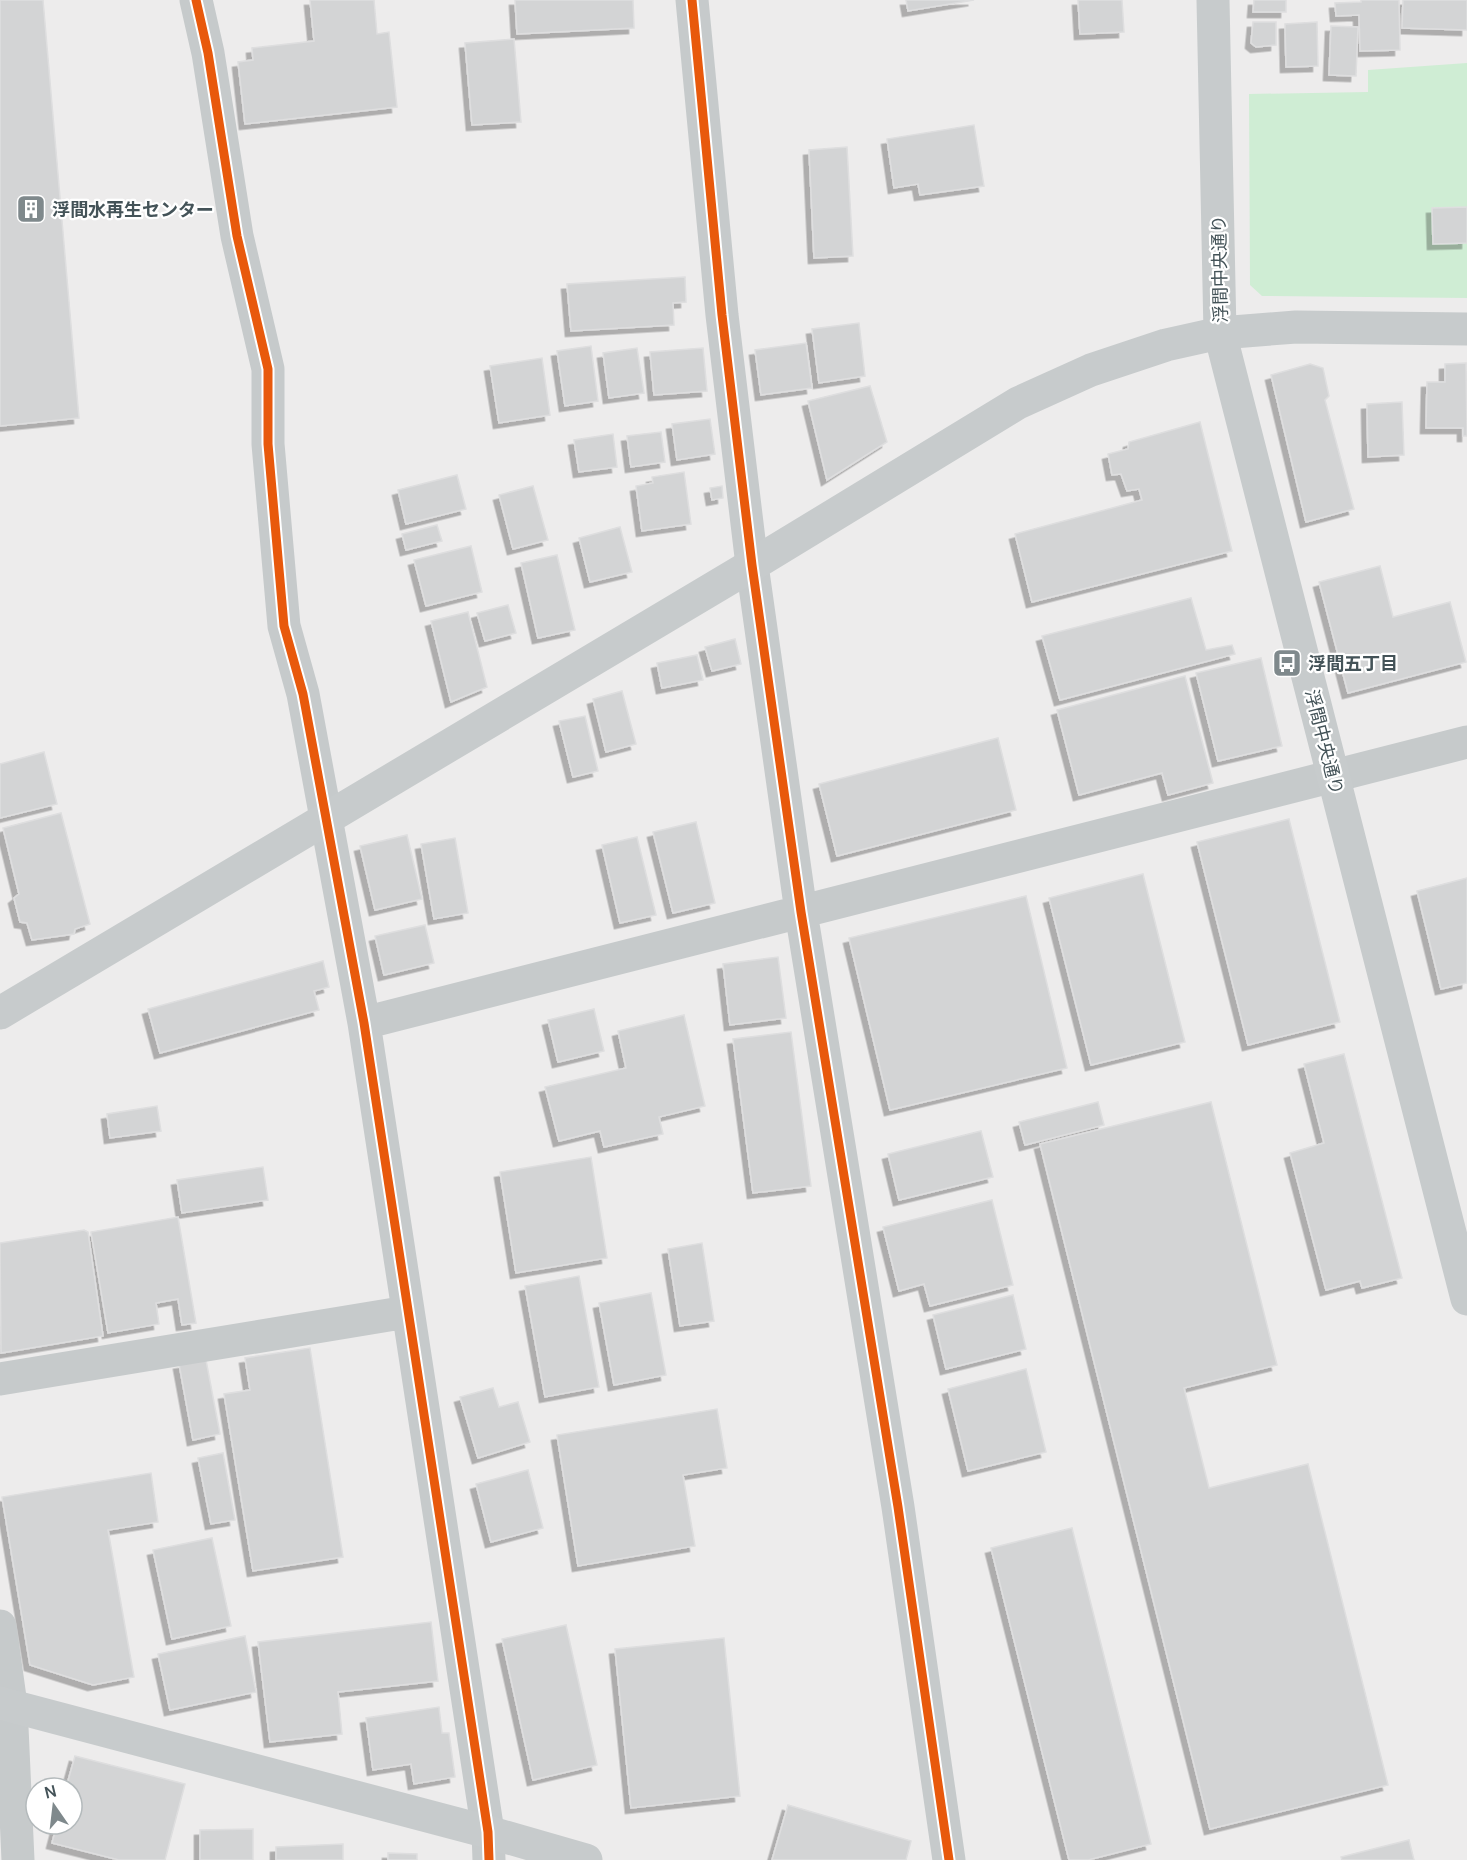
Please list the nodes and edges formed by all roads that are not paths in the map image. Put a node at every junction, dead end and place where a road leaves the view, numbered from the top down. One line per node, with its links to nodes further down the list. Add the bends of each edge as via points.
1 (196, 0): 9 (street, via 237,236 268,369 268,444 284,626 303,694)
2 (692, 0): 6 (street, via 722,315)
3 (1214, 0): 5 (street, 浮間中央通り)
4 (1467, 329): 5 (street, via 1296,327)
5 (1220, 333): 6 (street, via 1166,345 1091,370 1018,403); 8 (street, 浮間中央通り)
6 (752, 565): 9 (street); 10 (street)
7 (1467, 742): 8 (street)
8 (1334, 776): 10 (street); 13 (street, 浮間中央通り)
9 (327, 819): 11 (street); 12 (street)
10 (801, 912): 12 (street); 21 (street, via 898,1507)
11 (0, 1012)
12 (363, 1023): 14 (street)
13 (1467, 1299)
14 (407, 1312): 15 (street); 18 (street)
15 (0, 1379)
16 (0, 1626): 17 (street)
17 (5, 1704): 18 (street); 19 (street)
18 (488, 1846): 20 (street)
19 (18, 1860)
20 (586, 1860)
21 (949, 1860)

